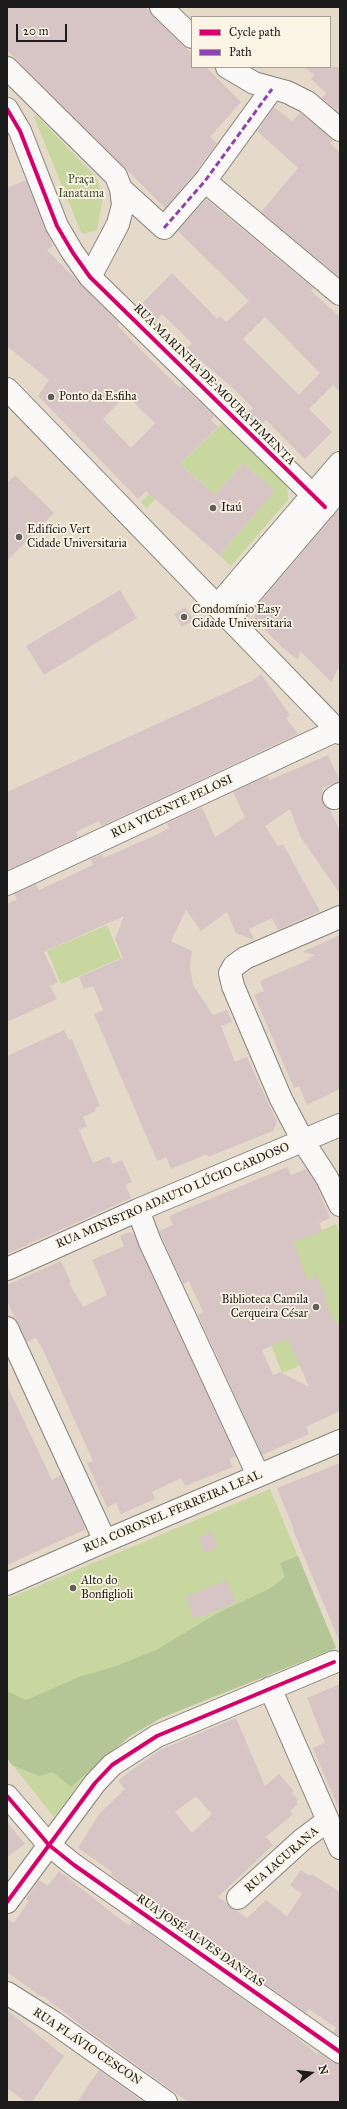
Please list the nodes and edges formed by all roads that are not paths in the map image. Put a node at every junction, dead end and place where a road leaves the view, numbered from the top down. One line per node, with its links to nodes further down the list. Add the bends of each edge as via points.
1 (162, 7): 2 (street)
2 (191, 36)
3 (7, 68): 9 (street, via 116,176)
4 (230, 68): 5 (street, via 254,83)
5 (272, 89): 7 (street, via 287,92 307,102); 8 (street)
6 (7, 109): 10 (street, RUA MARINHA DE MOURA PIMENTA, via 20,131 57,226)
7 (340, 130)
8 (205, 181): 9 (street, via 164,228); 11 (street)
9 (121, 189): 10 (street, via 123,205 118,224)
10 (90, 276): 15 (street, RUA MARINHA DE MOURA PIMENTA)
11 (340, 294)
12 (7, 389): 16 (street)
13 (340, 463): 15 (street)
14 (340, 489): 15 (street)
15 (318, 501): 16 (street)
16 (223, 613): 17 (street)
17 (339, 731): 18 (street, RUA VICENTE PELOSI)
18 (7, 884)
19 (340, 917): 21 (street, via 245,958 234,966 230,973 233,986 281,1099)
20 (340, 1125): 21 (street, RUA MINISTRO ADAUTO LÚCIO CARDOSO)
21 (303, 1141): 22 (street, via 327,1178); 23 (street, RUA MINISTRO ADAUTO LÚCIO CARDOSO)
22 (340, 1205)
23 (138, 1210): 24 (street, RUA MINISTRO ADAUTO LÚCIO CARDOSO); 27 (street, via 150,1242)
24 (7, 1269)
25 (7, 1328): 28 (street)
26 (340, 1441): 27 (street, RUA CORONEL FERREIRA LEAL)
27 (258, 1475): 28 (street, RUA CORONEL FERREIRA LEAL)
28 (105, 1541): 29 (street, RUA CORONEL FERREIRA LEAL)
29 (7, 1584)
30 (334, 1662): 31 (street)
31 (270, 1688): 33 (street); 34 (street, via 157,1736 112,1765 95,1782)
32 (7, 1796): 34 (street, RUA JOSÉ ALVES DANTAS)
33 (327, 1821): 35 (street); 36 (street, RUA IACURANA)
34 (49, 1846): 37 (street); 39 (street, RUA JOSÉ ALVES DANTAS)
35 (340, 1848)
36 (238, 1898)
37 (7, 1902)
38 (7, 1993): 40 (street, RUA FLÁVIO CESCON, via 53,2022)
39 (340, 2052)
40 (166, 2102)

